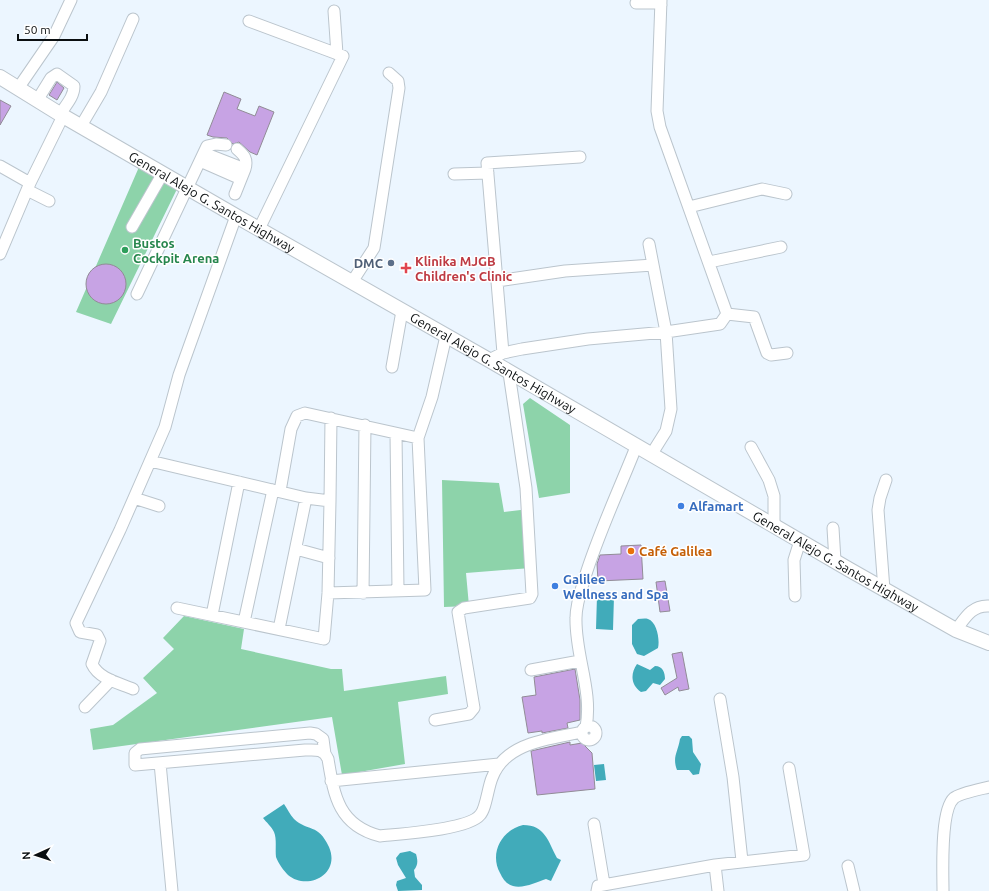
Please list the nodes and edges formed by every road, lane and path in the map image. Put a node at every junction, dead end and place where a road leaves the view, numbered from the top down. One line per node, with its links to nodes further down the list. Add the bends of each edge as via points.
1 (71, 0): 10 (street, via 54,36)
2 (636, 3): 3 (street)
3 (661, 3): 28 (street, via 657,111 660,127)
4 (334, 10): 7 (street)
5 (134, 19): 13 (street, via 101,92)
6 (249, 21): 7 (street)
7 (338, 54): 31 (street, via 343,56)
8 (389, 73): 38 (street, via 398,81 399,88 374,248)
9 (0, 77): 10 (main road, General Alejo G. Santos Highway)
10 (19, 88): 11 (main road, General Alejo G. Santos Highway)
11 (38, 99): 12 (main road, General Alejo G. Santos Highway); 12 (street, via 51,78 57,74 74,86)
12 (62, 115): 13 (main road, General Alejo G. Santos Highway); 23 (street)
13 (81, 126): 19 (main road, General Alejo G. Santos Highway)
14 (226, 144): 16 (street, via 207,146)
15 (237, 149): 21 (street, via 245,156 247,163)
16 (202, 157): 21 (street); 24 (street)
17 (580, 157): 20 (street, via 487,163)
18 (0, 166): 23 (street)
19 (162, 173): 24 (main road, General Alejo G. Santos Highway); 30 (street)
20 (488, 173): 22 (street); 37 (street)
21 (243, 174): 25 (street)
22 (454, 174)
23 (28, 187): 27 (street); 34 (street)
24 (188, 188): 29 (main road, General Alejo G. Santos Highway); 39 (street)
25 (235, 194)
26 (786, 194): 28 (street, via 762,188)
27 (49, 201)
28 (689, 207): 35 (street)
29 (236, 216): 31 (main road, General Alejo G. Santos Highway); 56 (street, via 179,375 165,428)
30 (132, 227)
31 (259, 229): 38 (main road, General Alejo G. Santos Highway)
32 (649, 244): 36 (street)
33 (781, 247): 35 (street)
34 (0, 254)
35 (709, 262): 41 (street)
36 (654, 265): 37 (street, via 565,271); 42 (street)
37 (497, 281): 44 (street)
38 (352, 282): 40 (main road, General Alejo G. Santos Highway)
39 (137, 294)
40 (402, 311): 43 (main road, General Alejo G. Santos Highway); 47 (street)
41 (727, 314): 42 (street, via 720,324); 45 (street, via 754,317 767,353)
42 (666, 332): 44 (street, via 588,339); 55 (street, via 671,409 666,431)
43 (446, 336): 46 (main road, General Alejo G. Santos Highway); 52 (street, via 432,397)
44 (503, 353): 46 (street)
45 (787, 353)
46 (489, 360): 48 (main road, General Alejo G. Santos Highway)
47 (392, 366)
48 (509, 373): 53 (main road, General Alejo G. Santos Highway); 88 (street, via 526,488 532,594 530,598 464,608 458,612 474,708 469,714)
49 (332, 418): 50 (street); 59 (street, via 305,413 297,416 291,429); 62 (street)
50 (365, 425): 51 (street); 73 (street)
51 (396, 434): 52 (street); 70 (street)
52 (418, 438): 70 (street, via 425,590)
53 (636, 446): 55 (main road, General Alejo G. Santos Highway); 82 (street, via 591,557 578,598 576,617)
54 (752, 447): 64 (street, via 774,496)
55 (651, 455): 64 (main road, General Alejo G. Santos Highway)
56 (150, 461): 58 (street); 60 (street)
57 (886, 480): 71 (street, via 878,510)
58 (239, 482): 59 (street); 77 (street)
59 (276, 490): 61 (street); 78 (street)
60 (134, 498): 63 (street); 84 (street, via 76,623 80,632 97,635 100,642 92,664 95,671)
61 (306, 498): 62 (street); 67 (street)
62 (330, 501): 68 (street)
63 (159, 506)
64 (774, 525): 66 (main road, General Alejo G. Santos Highway)
65 (833, 528): 69 (street)
66 (800, 540): 69 (main road, General Alejo G. Santos Highway); 74 (street, via 794,560)
67 (296, 549): 68 (street); 79 (street)
68 (329, 558): 72 (street)
69 (835, 561): 71 (main road, General Alejo G. Santos Highway)
70 (398, 590): 73 (street)
71 (884, 590): 80 (main road, General Alejo G. Santos Highway)
72 (328, 593): 73 (street); 79 (street, via 324,639)
73 (363, 593)
74 (795, 596)
75 (989, 606): 80 (street, via 970,611)
76 (177, 608): 77 (street)
77 (212, 615): 78 (street)
78 (244, 622): 79 (street)
79 (279, 629)
80 (956, 630): 81 (main road, General Alejo G. Santos Highway)
81 (989, 643)
82 (580, 661): 83 (street); 91 (street, via 588,699 584,729 523,746)
83 (531, 670)
84 (110, 680): 85 (street); 87 (street)
85 (134, 689)
86 (720, 699): 96 (street, via 733,777)
87 (85, 707)
88 (435, 720)
89 (326, 754): 90 (street, via 320,750 305,750); 90 (street, via 323,739 316,734 140,749 134,753 135,765); 93 (street)
90 (160, 763): 100 (street)
91 (499, 764): 93 (street); 93 (street, via 487,790 483,810 473,821 460,826 380,836 356,826 345,815 338,804)
92 (788, 768): 96 (street, via 804,855)
93 (332, 781)
94 (989, 787): 103 (street, via 955,797 949,804 944,832)
95 (594, 824): 99 (street)
96 (742, 861): 97 (street)
97 (715, 865): 99 (street); 101 (street)
98 (848, 866): 102 (street)
99 (600, 888)
100 (172, 891)
101 (718, 891)
102 (854, 891)
103 (943, 891)

